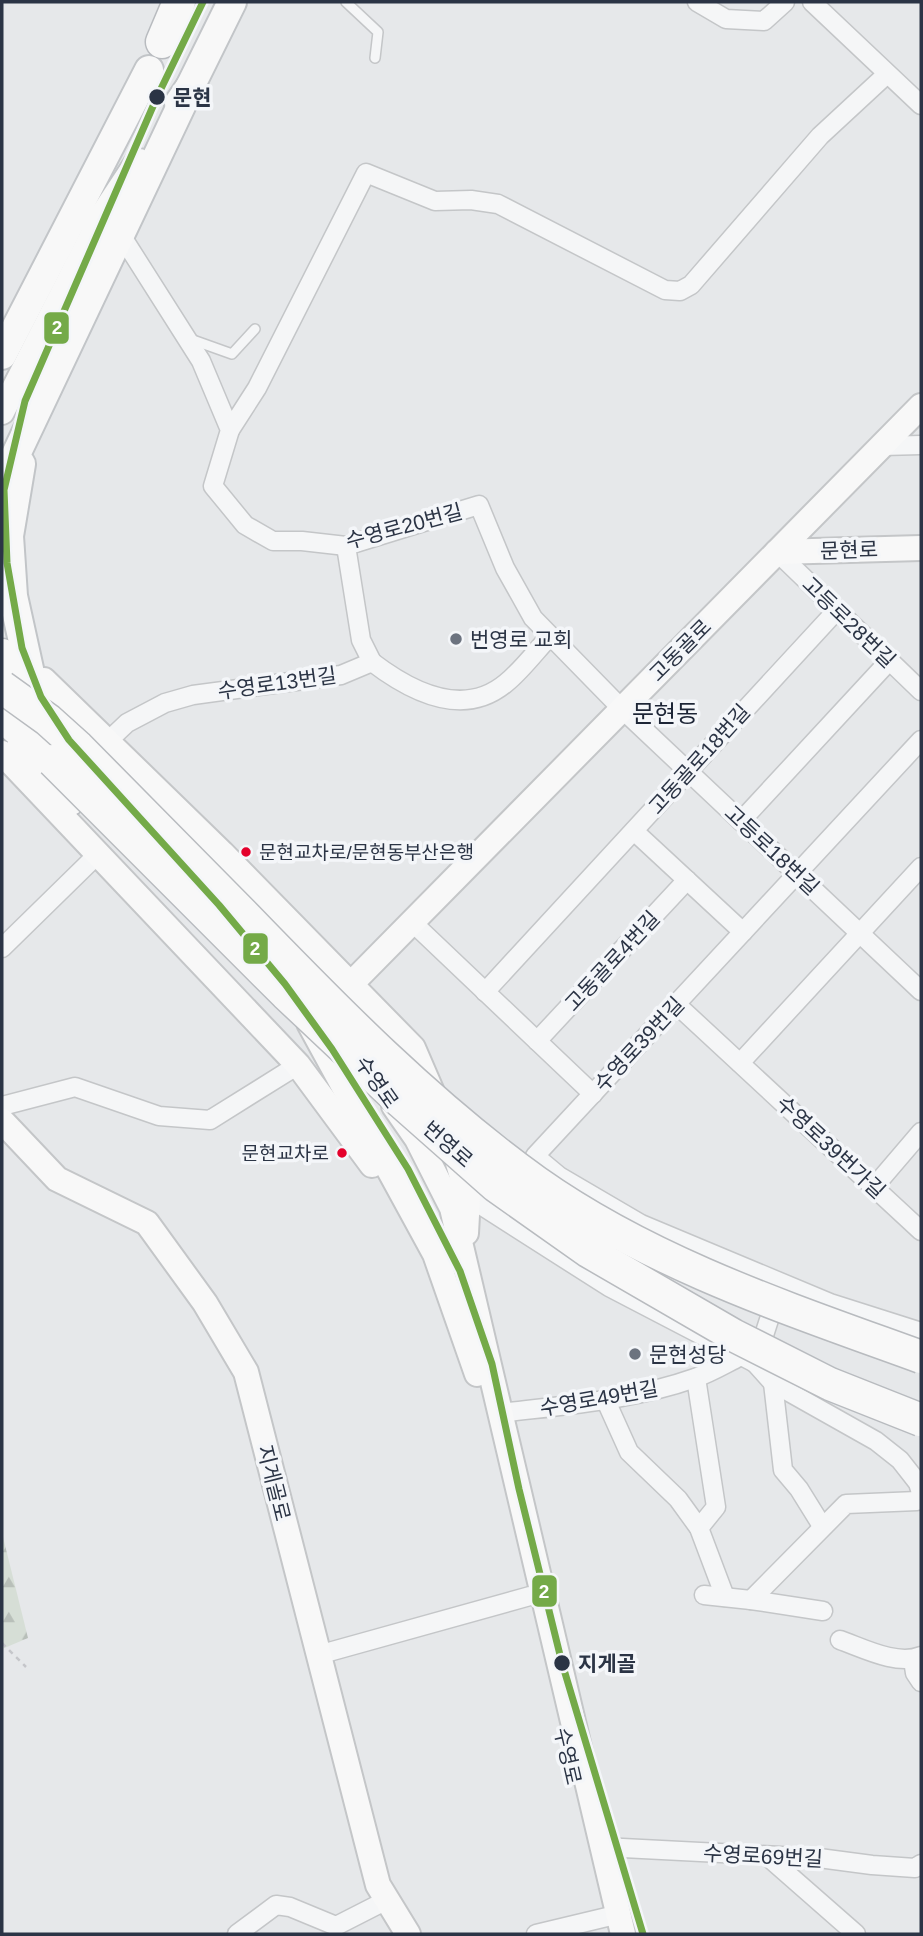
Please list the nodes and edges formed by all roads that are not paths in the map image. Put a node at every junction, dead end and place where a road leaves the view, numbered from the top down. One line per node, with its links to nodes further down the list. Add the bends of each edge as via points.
1 (173, 2): 9 (street)
2 (179, 2): 9 (highway)
3 (186, 2): 9 (main road)
4 (232, 2): 14 (main road)
5 (346, 2): 10 (lane, via 378,32)
6 (697, 2): 7 (street, via 726,19 764,21)
7 (785, 2)
8 (812, 2): 12 (street)
9 (162, 42): 11 (main road)
10 (375, 58)
11 (149, 70): 14 (main road); 17 (main road)
12 (887, 74): 13 (street); 20 (street, via 820,136 691,285 680,290 665,290 498,204 435,201 366,173 257,388)
13 (921, 105)
14 (109, 231): 16 (street); 19 (main road); 21 (main road)
15 (255, 329): 16 (lane, via 232,354)
16 (186, 338): 20 (street, via 201,361)
17 (2, 355)
18 (921, 406): 23 (main road, 고동골로)
19 (2, 412)
20 (230, 430): 25 (street, 수영로20번길, via 213,486 245,525 273,541)
21 (27, 434): 24 (main road); 33 (main road, via 9,536)
22 (921, 444): 23 (street)
23 (882, 446): 27 (main road, 고동골로)
24 (2, 484)
25 (346, 546): 29 (street, 수영로20번길, via 479,505 505,568 533,618); 32 (street, via 361,640)
26 (921, 548): 27 (main road, 문현로)
27 (777, 552): 28 (street, 고등로28번길); 37 (main road, 고동골로)
28 (837, 610): 31 (street, 고등로28번길); 42 (street, 고동골로18번길)
29 (551, 636): 32 (street, via 505,684 470,700 443,700 392,677); 37 (street, 수영로20번길)
30 (2, 648): 33 (main road)
31 (890, 660): 35 (street, 고등로28번길); 43 (street)
32 (372, 662): 41 (street, 수영로13번길, via 341,675 193,695 165,703 127,723)
33 (23, 677): 41 (main road); 64 (highway, bridge, via 458,1108); 67 (main road, 수영로, via 56,734 340,1029 417,1139)
34 (2, 687): 64 (highway, 번영로, bridge, via 78,747 405,1075)
35 (921, 691)
36 (2, 707): 65 (main road, 수영로, via 70,760 179,872 310,1024)
37 (622, 709): 42 (street, 고등로18번길); 49 (main road, 고동골로)
38 (2, 715): 67 (highway, 번영로, bridge, via 401,1102)
39 (921, 740): 47 (street, 수영로39번길)
40 (7, 743): 45 (main road, 수영로); 67 (highway, bridge)
41 (107, 743): 53 (main road)
42 (688, 770): 43 (street, 고등로18번길); 44 (street, 고동골로18번길)
43 (741, 821): 47 (street, 고등로18번길)
44 (634, 831): 48 (street); 55 (street)
45 (98, 854): 52 (street); 59 (main road, 수영로)
46 (921, 867): 51 (street)
47 (797, 874): 50 (street, 수영로39번길); 51 (street, 고등로18번길)
48 (687, 880): 50 (street); 57 (street, 고동골로4번길)
49 (412, 922): 53 (main road, 고동골로); 55 (street)
50 (743, 932): 56 (street, 수영로39번길)
51 (860, 934): 54 (street, 고등로18번길); 58 (street)
52 (2, 947)
53 (351, 984): 67 (main road, via 413,1048)
54 (921, 991)
55 (485, 992): 57 (street)
56 (676, 1004): 58 (street, 수영로39번가길); 60 (street, 수영로39번길)
57 (537, 1041): 60 (street)
58 (740, 1063): 66 (street, 수영로39번가길)
59 (298, 1065): 61 (street, via 210,1120 159,1116 75,1087); 69 (main road, 수영로)
60 (593, 1094): 64 (street, 수영로39번길)
61 (2, 1106)
62 (2, 1121): 88 (main road, 지게골로, via 57,1178 147,1223 205,1303 246,1372)
63 (921, 1132): 66 (street)
64 (536, 1169): 70 (street, via 559,1176 641,1224); 72 (highway, 번영로, bridge, via 628,1238 730,1287)
65 (390, 1171): 67 (main road, via 413,1199 429,1205); 69 (main road, 수영로)
66 (874, 1187): 68 (street, 수영로39번가길)
67 (472, 1197): 73 (street, via 610,1287); 77 (main road, 수영로, via 465,1258); 78 (highway, 번영로, bridge, via 588,1251 733,1335 830,1384)
68 (921, 1231)
69 (442, 1270): 83 (main road, 수영로, via 479,1379)
70 (781, 1283): 71 (street); 73 (street)
71 (921, 1332)
72 (921, 1357)
73 (747, 1360): 74 (street, 수영로49번길); 75 (street)
74 (696, 1378): 76 (street, 수영로49번길); 81 (street, via 716,1507)
75 (773, 1383): 79 (street, via 876,1441 900,1460); 80 (street, via 783,1470)
76 (606, 1401): 77 (street, 수영로49번길); 81 (street, via 629,1452 678,1499)
77 (501, 1413): 91 (main road, 수영로)
78 (921, 1420)
79 (921, 1493): 80 (street, via 917,1501 846,1504)
80 (822, 1526): 85 (street)
81 (699, 1528): 84 (street)
82 (704, 1595): 84 (street)
83 (530, 1596): 88 (street); 95 (main road, 수영로)
84 (725, 1597): 85 (street)
85 (751, 1600): 86 (street)
86 (823, 1612)
87 (840, 1640): 89 (street, via 896,1658)
88 (318, 1655): 94 (main road, 지게골로, via 378,1885)
89 (917, 1658): 90 (street, via 915,1674)
90 (921, 1682)
91 (603, 1847): 92 (street, 수영로69번길); 95 (main road, 수영로)
92 (767, 1856): 93 (street, 수영로69번길, via 915,1868); 100 (street)
93 (921, 1864)
94 (387, 1900): 96 (street); 98 (main road, 지게골로)
95 (614, 1929): 99 (street)
96 (336, 1930): 97 (street, via 290,1907 276,1905)
97 (237, 1934)
98 (408, 1934)
99 (536, 1934)
100 (856, 1934)

